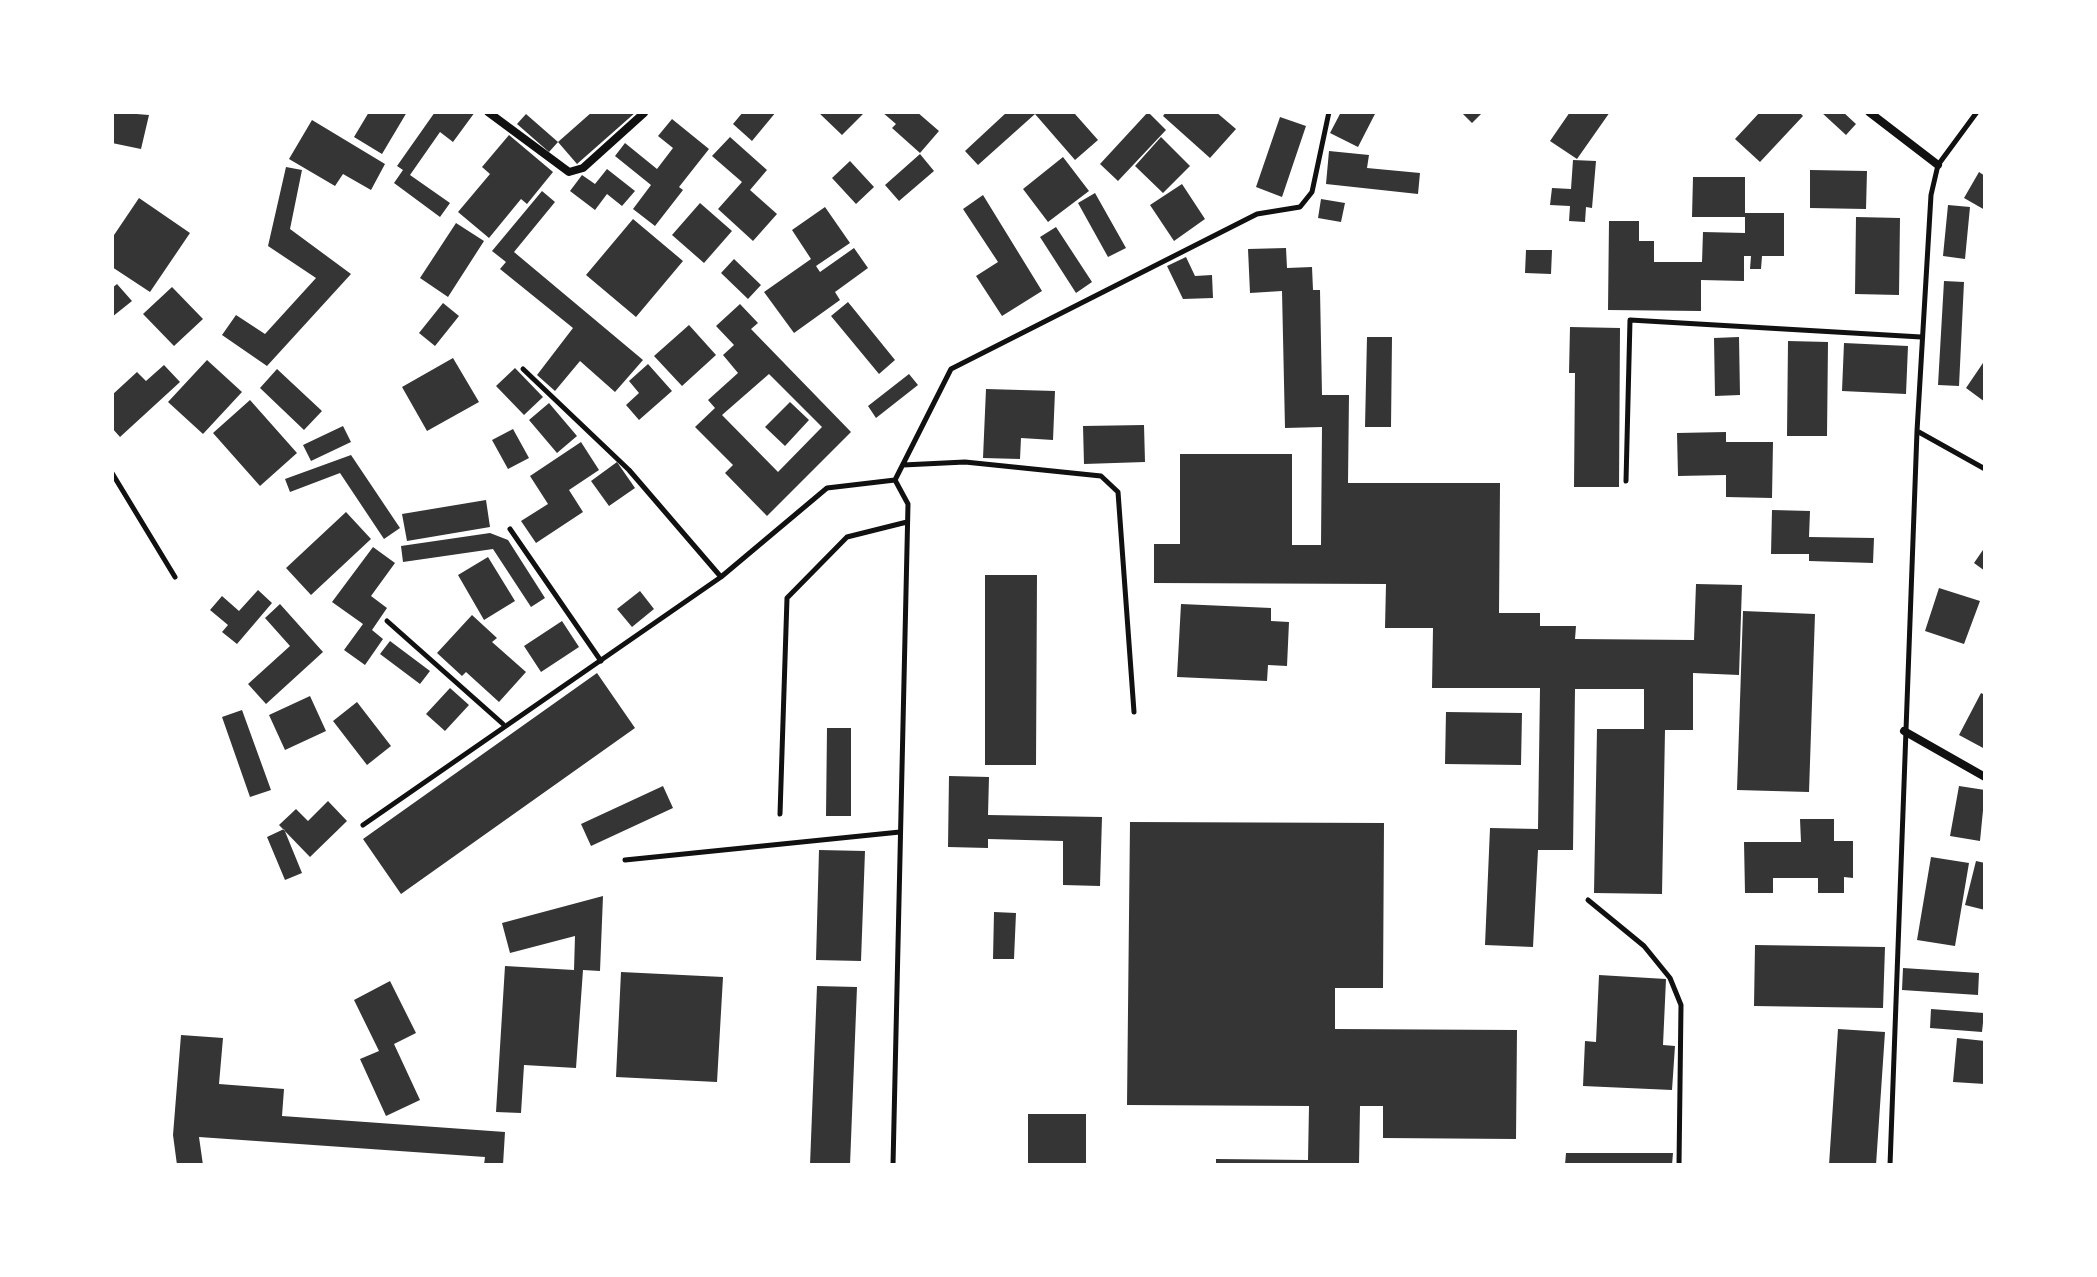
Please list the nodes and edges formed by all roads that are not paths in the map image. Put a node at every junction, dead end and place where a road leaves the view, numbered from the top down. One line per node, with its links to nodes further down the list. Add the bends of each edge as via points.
1 (488, 112): 5 (street, via 569,172 583,168)
2 (1329, 112): 10 (lane, via 1312,192 1300,207 1257,214 951,369)
3 (1869, 112): 6 (street)
4 (1977, 112): 6 (lane)
5 (644, 113)
6 (1938, 165): 7 (lane, via 1931,195)
7 (1921, 337): 9 (lane); 14 (lane, via 1630,320)
8 (523, 369): 18 (lane, via 629,470)
9 (1917, 431): 11 (lane); 23 (lane)
10 (903, 465): 13 (lane); 21 (lane, via 965,462 1101,476 1118,492)
11 (1985, 469)
12 (112, 473): 17 (lane)
13 (895, 480): 15 (lane, via 908,504); 18 (lane, via 827,488)
14 (1626, 481)
15 (907, 522): 25 (lane, via 847,537 787,598); 27 (lane)
16 (510, 529): 20 (lane)
17 (175, 577)
18 (721, 577): 20 (lane)
19 (387, 621): 22 (lane)
20 (601, 661): 22 (lane)
21 (1134, 712)
22 (503, 724): 26 (lane)
23 (1904, 731): 24 (street); 32 (lane)
24 (1985, 777)
25 (780, 814)
26 (363, 825)
27 (900, 832): 28 (lane); 30 (lane)
28 (625, 860)
29 (1588, 900): 31 (lane, via 1644,946 1670,978 1681,1005)
30 (893, 1165)
31 (1679, 1165)
32 (1890, 1165)

